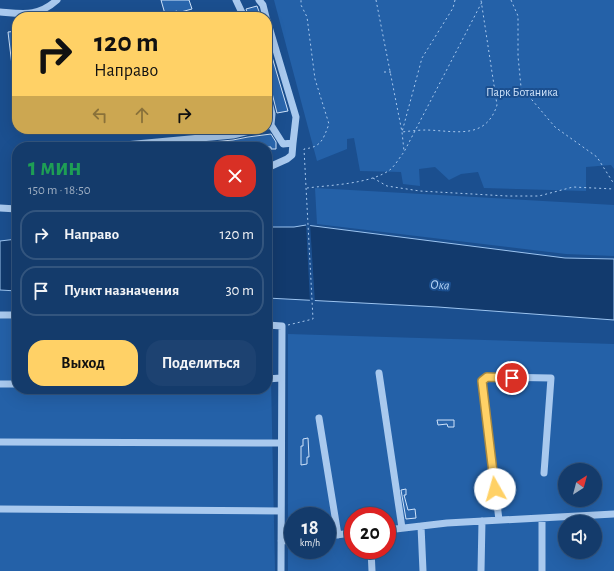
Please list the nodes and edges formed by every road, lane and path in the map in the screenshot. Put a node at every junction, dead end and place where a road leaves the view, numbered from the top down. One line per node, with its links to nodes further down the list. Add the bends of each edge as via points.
1 (57, 0): 10 (street)
2 (236, 0): 11 (street)
3 (258, 0): 12 (street)
4 (301, 0): 27 (path, via 307,17 315,79 330,124 321,143 304,149)
5 (376, 0): 16 (path)
6 (455, 0): 19 (path, via 453,8 422,58)
7 (510, 0): 26 (path, via 518,16 521,87 554,127 597,157)
8 (482, 1): 18 (path); 18 (path, via 497,105 495,114 482,127 466,133)
9 (0, 12): 13 (street)
10 (35, 12)
11 (242, 12)
12 (265, 12)
13 (12, 13)
14 (272, 37): 22 (street, via 296,117)
15 (384, 72): 16 (path)
16 (391, 72): 19 (path)
17 (272, 130): 22 (street, via 283,144)
18 (415, 131): 19 (path); 23 (path)
19 (402, 132): 23 (path)
20 (237, 134): 21 (street)
21 (157, 142)
22 (294, 143): 24 (street, via 292,154)
23 (404, 152): 25 (path, via 390,169)
24 (272, 166)
25 (373, 178): 27 (path, via 354,183); 28 (path, via 387,186 507,196 539,196 573,187)
26 (614, 184)
27 (306, 188): 34 (path, via 313,319)
28 (614, 189)
29 (0, 208): 30 (street)
30 (12, 209)
31 (0, 315): 32 (street)
32 (12, 315)
33 (272, 325): 34 (street)
34 (282, 326): 36 (street)
35 (379, 373): 51 (street)
36 (281, 378): 37 (street); 42 (street)
37 (272, 379)
38 (0, 384): 39 (street)
39 (12, 384)
40 (320, 418): 54 (street)
41 (0, 442): 42 (street)
42 (281, 443): 45 (street)
43 (544, 473): 48 (street, via 551,378 487,377 482,381)
44 (0, 509): 45 (street)
45 (281, 511): 55 (street)
46 (614, 514): 47 (street)
47 (542, 518): 48 (street); 62 (street)
48 (499, 520): 49 (street)
49 (482, 521): 50 (street); 61 (street)
50 (421, 526): 51 (street); 60 (street)
51 (402, 528): 52 (street)
52 (396, 529)
53 (344, 534): 54 (street)
54 (338, 535)
55 (281, 541): 56 (street); 58 (street)
56 (284, 541)
57 (371, 559): 59 (street)
58 (280, 571)
59 (372, 571)
60 (423, 571)
61 (482, 571)
62 (542, 571)

